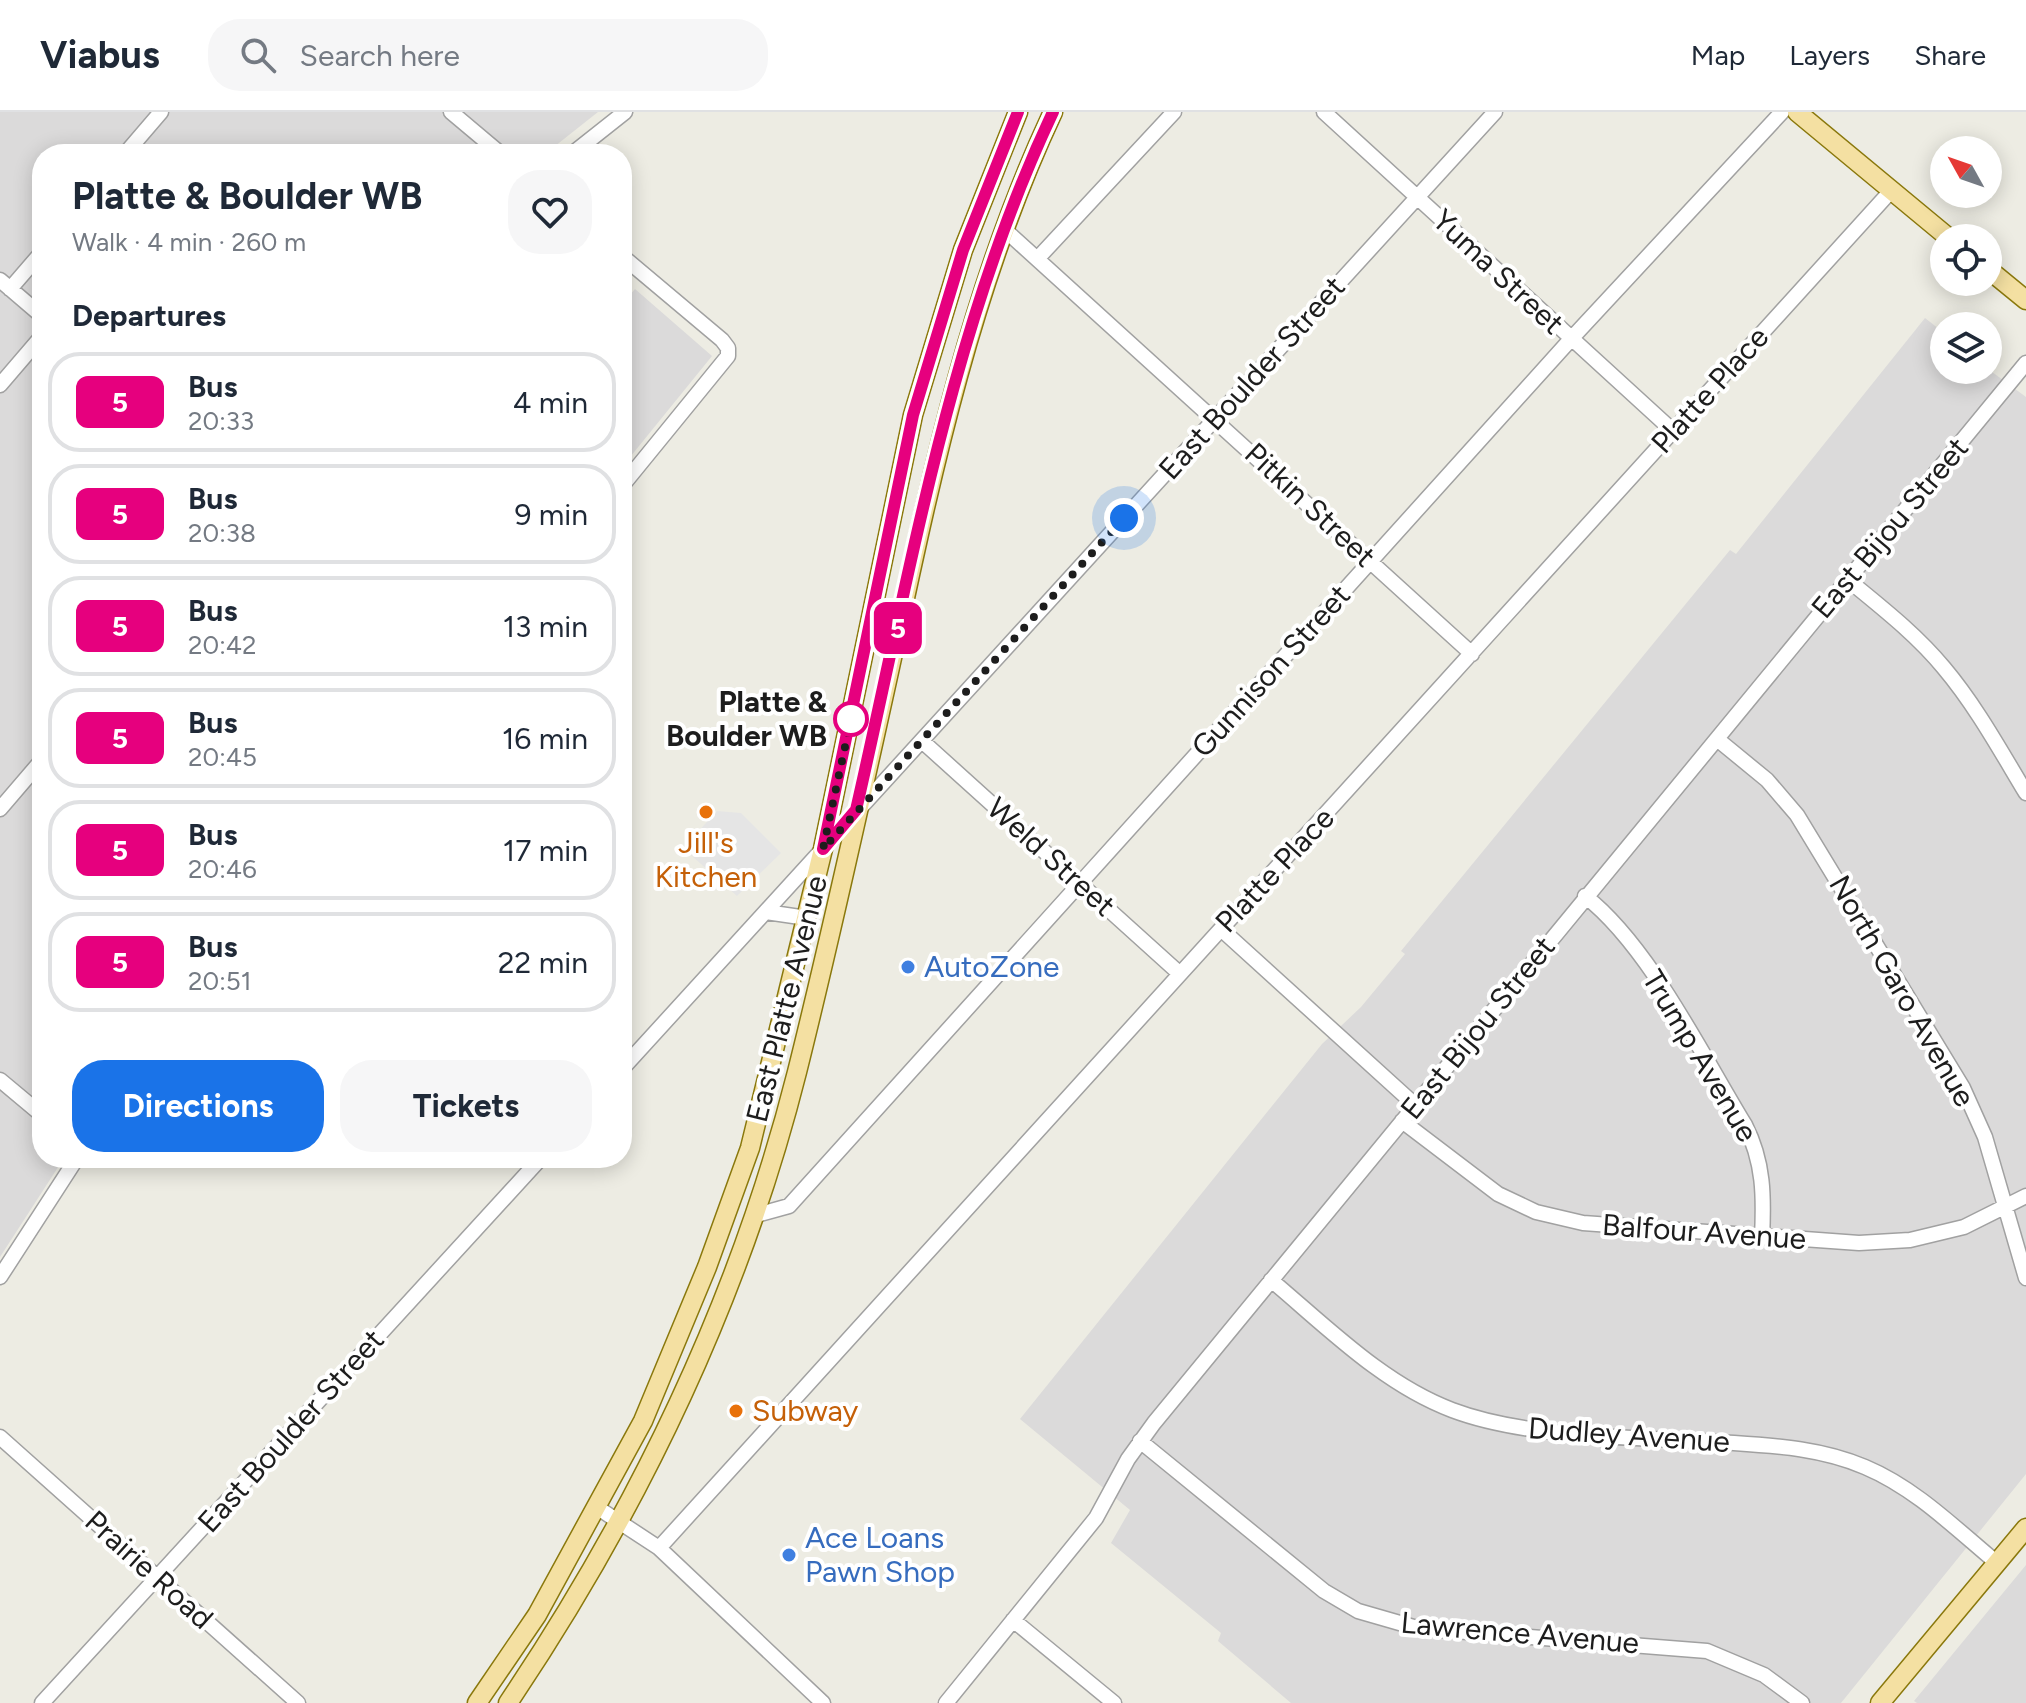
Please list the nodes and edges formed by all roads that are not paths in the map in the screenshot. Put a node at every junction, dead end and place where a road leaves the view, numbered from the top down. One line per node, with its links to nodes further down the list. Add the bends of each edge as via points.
1 (161, 112): 11 (street)
2 (451, 112): 12 (street)
3 (625, 112): 13 (street)
4 (1018, 112): 41 (main road, East Platte Avenue, via 963,250 913,415)
5 (1053, 112): 17 (main road, East Platte Avenue)
6 (1174, 112): 18 (street)
7 (1324, 112): 15 (street, Yuma Street)
8 (1495, 112): 15 (street, East Boulder Street)
9 (1782, 112): 25 (street, Gunnison Street)
10 (1797, 112): 14 (main road)
11 (134, 144)
12 (489, 144)
13 (585, 144)
14 (1890, 192): 16 (main road); 30 (street, Platte Place)
15 (1418, 197): 25 (street, Yuma Street); 29 (street, East Boulder Street)
16 (1931, 224)
17 (1004, 229): 18 (street, Pitkin Street); 40 (main road, East Platte Avenue, via 945,419)
18 (1038, 258): 29 (street, Pitkin Street)
19 (32, 261): 22 (street)
20 (632, 264): 31 (street, via 728,348 728,356)
21 (2002, 280): 23 (main road)
22 (5, 285): 24 (street)
23 (2026, 300)
24 (32, 308)
25 (1571, 339): 30 (street, Yuma Street); 32 (street, Gunnison Street)
26 (32, 348): 28 (street)
27 (2026, 363): 33 (street, East Bijou Street)
28 (0, 385)
29 (1215, 418): 32 (street, Pitkin Street); 36 (street, East Boulder Street)
30 (1673, 431): 34 (street, Platte Place)
31 (632, 474)
32 (1371, 561): 34 (street, Pitkin Street); 42 (street, Gunnison Street)
33 (1847, 579): 35 (street, East Bijou Street); 38 (street, via 1943,666)
34 (1472, 654): 46 (street, Platte Place)
35 (1717, 739): 43 (street, East Bijou Street); 57 (street, North Garo Avenue, via 1767,780 1811,836 1963,1088 1985,1137)
36 (922, 741): 40 (street, East Boulder Street); 42 (street, Weld Street)
37 (32, 772): 39 (street)
38 (2026, 793)
39 (0, 809)
40 (856, 810): 41 (street, East Boulder Street); 58 (main road, East Platte Avenue, via 797,1071)
41 (823, 849): 44 (street, East Boulder Street); 45 (main road, East Platte Avenue)
42 (1078, 882): 47 (street, Weld Street); 58 (street, Gunnison Street, via 789,1206)
43 (1585, 896): 50 (street, East Bijou Street); 59 (street, Trump Avenue, via 1633,944 1745,1125 1763,1184)
44 (766, 912): 45 (street); 48 (street, East Boulder Street)
45 (807, 918): 53 (main road, East Platte Avenue)
46 (1221, 929): 47 (street, Platte Place); 50 (street)
47 (1179, 973): 70 (street, Platte Place)
48 (632, 1058)
49 (0, 1080): 51 (street)
50 (1415, 1105): 52 (street, East Bijou Street)
51 (32, 1107)
52 (1402, 1121): 59 (street, Balfour Avenue, via 1480,1182 1536,1212 1583,1223); 63 (street, East Bijou Street)
53 (750, 1148): 58 (main road, via 756,1165 748,1190); 60 (main road, East Platte Avenue)
54 (71, 1168): 61 (street)
55 (532, 1168): 72 (street, East Boulder Street)
56 (2026, 1196): 57 (street, Balfour Avenue)
57 (2004, 1209): 59 (street, Balfour Avenue, via 1964,1227 1910,1240); 62 (street, North Garo Avenue)
58 (753, 1216): 64 (main road, East Platte Avenue)
59 (1762, 1238)
60 (711, 1256): 64 (main road, via 722,1271 709,1305); 67 (main road, East Platte Avenue, via 643,1421)
61 (0, 1277)
62 (2026, 1278)
63 (1271, 1280): 66 (street, East Bijou Street); 71 (street, Dudley Avenue, via 1386,1375 1444,1407 1479,1420 1527,1428 1814,1451 1863,1466 1902,1487)
64 (707, 1339): 68 (main road, East Platte Avenue)
65 (0, 1437): 72 (street, Prairie Road)
66 (1140, 1441): 73 (street, East Bijou Street, via 1100,1512); 81 (street, Lawrence Avenue, via 1324,1591 1358,1611 1417,1628 1707,1651 1764,1675)
67 (598, 1508): 68 (street); 76 (main road, East Platte Avenue, via 537,1615)
68 (619, 1522): 70 (street); 77 (main road, East Platte Avenue)
69 (2026, 1528): 71 (main road)
70 (659, 1548): 78 (street)
71 (1997, 1563): 82 (main road)
72 (157, 1577): 74 (street, East Boulder Street); 75 (street, Prairie Road)
73 (1013, 1620): 79 (street, East Bijou Street); 80 (street)
74 (42, 1703)
75 (298, 1703)
76 (477, 1703)
77 (508, 1703)
78 (823, 1703)
79 (946, 1703)
80 (1114, 1703)
81 (1802, 1703)
82 (1880, 1703)

